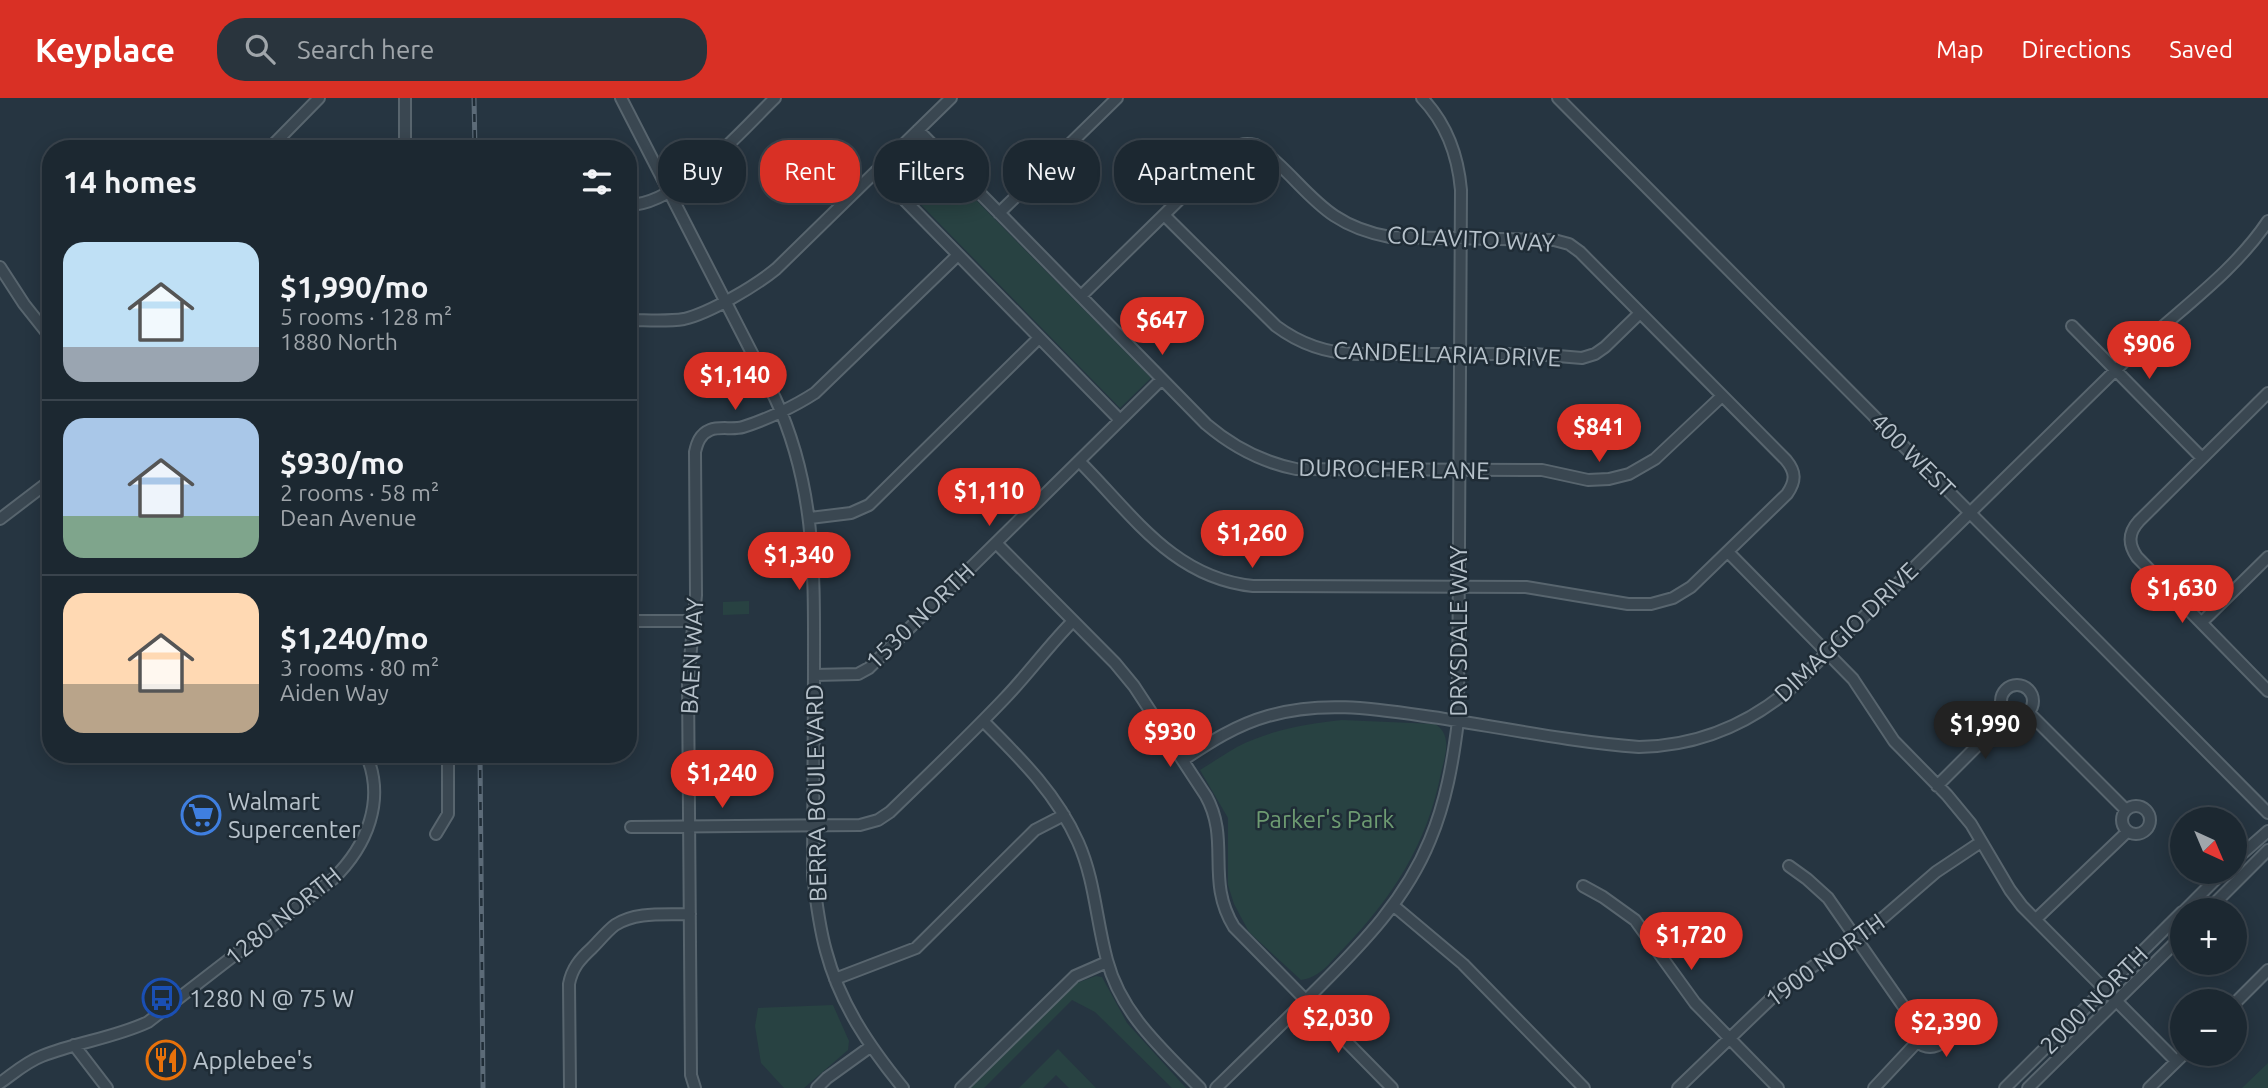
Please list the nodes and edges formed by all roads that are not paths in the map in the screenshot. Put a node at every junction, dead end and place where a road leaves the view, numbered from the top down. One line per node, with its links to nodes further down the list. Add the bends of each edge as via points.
1 (319, 98): 10 (street)
2 (405, 98): 11 (street)
3 (621, 98): 14 (street, BERRA BOULEVARD)
4 (775, 98): 12 (street)
5 (951, 98): 9 (street)
6 (1117, 98): 20 (street)
7 (1422, 98): 23 (street, DRYSDALE WAY, via 1441,123 1455,156)
8 (1558, 98): 44 (street, 400 WEST)
9 (918, 130): 13 (street); 20 (street, DUROCHER LANE)
10 (278, 140)
11 (405, 140)
12 (732, 140)
13 (908, 140)
14 (658, 169)
15 (874, 173): 27 (street, via 776,270)
16 (658, 196): 19 (street)
17 (676, 203): 27 (street, BERRA BOULEVARD)
18 (908, 203): 24 (street)
19 (637, 204)
20 (999, 213): 26 (street, DUROCHER LANE)
21 (1164, 215): 23 (street, COLAVITO WAY, via 1236,145 1247,143 1264,151 1313,201 1346,223 1390,237); 26 (street); 33 (street, CANDELLARIA DRIVE, via 1266,318 1296,340 1344,354)
22 (2268, 221): 34 (street, DIMAGGIO DRIVE, via 2226,271)
23 (1461, 238): 28 (street, COLAVITO WAY, via 1569,244); 33 (street, DRYSDALE WAY)
24 (958, 254): 32 (street); 38 (street, via 827,384)
25 (0, 267): 31 (street)
26 (1081, 296): 35 (street, DUROCHER LANE)
27 (726, 300): 29 (street, via 680,319); 38 (street, BERRA BOULEVARD)
28 (1640, 313): 33 (street, CANDELLARIA DRIVE, via 1605,347 1582,358); 37 (street, COLAVITO WAY)
29 (637, 320)
30 (2072, 326): 34 (street)
31 (42, 327)
32 (1040, 338): 39 (street); 45 (street, via 869,505 851,513)
33 (1460, 354): 42 (street, DRYSDALE WAY)
34 (2116, 370): 40 (street); 44 (street, DIMAGGIO DRIVE)
35 (1162, 379): 39 (street, 1530 NORTH); 42 (street, DUROCHER LANE, via 1226,440 1272,463 1296,469)
36 (2268, 393): 40 (street)
37 (1722, 396): 42 (street, DUROCHER LANE, via 1655,459 1619,477 1588,480 1542,470); 48 (street, COLAVITO WAY, via 1786,460 1795,477 1787,494)
38 (781, 410): 45 (street, BERRA BOULEVARD); 52 (street, BAEN WAY, via 743,427 717,429 702,435 697,443)
39 (1120, 421): 41 (street, 1530 NORTH)
40 (2202, 458): 54 (street, via 2139,521 2130,540 2137,557)
41 (1079, 461): 47 (street, 1530 NORTH); 50 (street, via 1167,550 1219,580 1253,586)
42 (1460, 470): 50 (street, DRYSDALE WAY)
43 (42, 487): 46 (street)
44 (1969, 512): 55 (street, DIMAGGIO DRIVE); 67 (street, 400 WEST)
45 (810, 518): 56 (street, BERRA BOULEVARD, via 815,575)
46 (0, 519)
47 (996, 542): 53 (street); 56 (street, 1530 NORTH, via 869,668 858,674)
48 (1728, 552): 50 (street, via 1691,587 1651,604 1526,587); 55 (street)
49 (2268, 556): 54 (street)
50 (1459, 587): 61 (street, DRYSDALE WAY)
51 (637, 621): 52 (street)
52 (694, 621): 70 (street, BAEN WAY, via 688,681)
53 (1073, 621): 60 (street); 62 (street, via 1134,686)
54 (2202, 622): 57 (street)
55 (1827, 653): 61 (street, DIMAGGIO DRIVE, via 1767,708 1727,729 1681,743 1624,746); 65 (street, via 1853,679 1894,741)
56 (814, 675): 69 (street, BERRA BOULEVARD)
57 (2268, 691)
58 (2028, 712): 59 (street); 59 (street, via 2032,695 2024,686 2015,685 2002,695 2003,708); 66 (street)
59 (2009, 714): 65 (street)
60 (983, 721): 68 (street, via 1043,784); 69 (street, via 885,816 860,825)
61 (1458, 721): 62 (street, DIMAGGIO DRIVE, via 1363,707 1298,709 1234,729); 83 (street, DRYSDALE WAY, via 1436,824)
62 (1183, 760): 94 (street, via 1216,818 1219,891 1228,918)
63 (370, 763): 99 (street, 1280 NORTH, via 374,809 368,829 357,851 333,878 148,1022)
64 (448, 763): 74 (street, via 448,814)
65 (1937, 786): 75 (street)
66 (2126, 810): 73 (street, via 2122,821); 73 (street, via 2140,807 2151,817 2142,834)
67 (2268, 813)
68 (1064, 815): 89 (street, via 1093,887); 91 (street, via 1035,830 916,948)
69 (814, 825): 70 (street); 91 (street, BERRA BOULEVARD, via 814,887)
70 (690, 826): 71 (street); 84 (street, BAEN WAY)
71 (631, 827)
72 (2268, 831): 76 (street)
73 (2127, 832): 85 (street)
74 (436, 834)
75 (1981, 842): 85 (street, via 2010,890); 87 (street, 1900 NORTH)
76 (2247, 848)
77 (2268, 850): 82 (street)
78 (1789, 866): 87 (street, via 1828,898)
79 (2211, 884): 81 (street, 2000 NORTH)
80 (1583, 886): 97 (street, via 1635,920 1685,991)
81 (2196, 898)
82 (2220, 898)
83 (1394, 906): 94 (street, DRYSDALE WAY); 113 (street, via 1463,964)
84 (690, 914): 105 (street, via 623,921 578,962 569,984); 106 (street, BAEN WAY, via 691,1075)
85 (2036, 919): 92 (street)
86 (2170, 924): 92 (street, 2000 NORTH)
87 (1855, 937): 96 (street); 97 (street, 1900 NORTH, via 1782,988)
88 (2170, 948): 95 (street, 2000 NORTH)
89 (1107, 962): 109 (street, via 1074,976); 110 (street, via 1140,1026)
90 (2268, 970): 93 (street)
91 (835, 979): 100 (street, BERRA BOULEVARD)
92 (2105, 988): 95 (street); 117 (street, 2000 NORTH)
93 (2247, 991)
94 (1306, 1000): 111 (street, DRYSDALE WAY); 112 (street)
95 (2117, 1000): 101 (street); 118 (street, 2000 NORTH)
96 (1915, 1023): 98 (street); 98 (street, via 1922,1015 1933,1013 1943,1018 1947,1028 1946,1038 1938,1046)
97 (1728, 1038): 114 (street, 1900 NORTH); 115 (street)
98 (1917, 1042): 116 (street)
99 (74, 1045): 103 (street, 1280 NORTH, via 39,1057); 104 (street)
100 (870, 1047): 107 (street); 108 (street, BERRA BOULEVARD)
101 (2170, 1048)
102 (2171, 1066): 119 (street)
103 (0, 1083)
104 (107, 1088)
105 (570, 1088)
106 (695, 1088)
107 (817, 1088)
108 (903, 1088)
109 (961, 1088)
110 (1200, 1088)
111 (1216, 1088)
112 (1392, 1088)
113 (1584, 1088)
114 (1678, 1088)
115 (1778, 1088)
116 (1874, 1088)
117 (2005, 1088)
118 (2028, 1088)
119 (2149, 1088)

